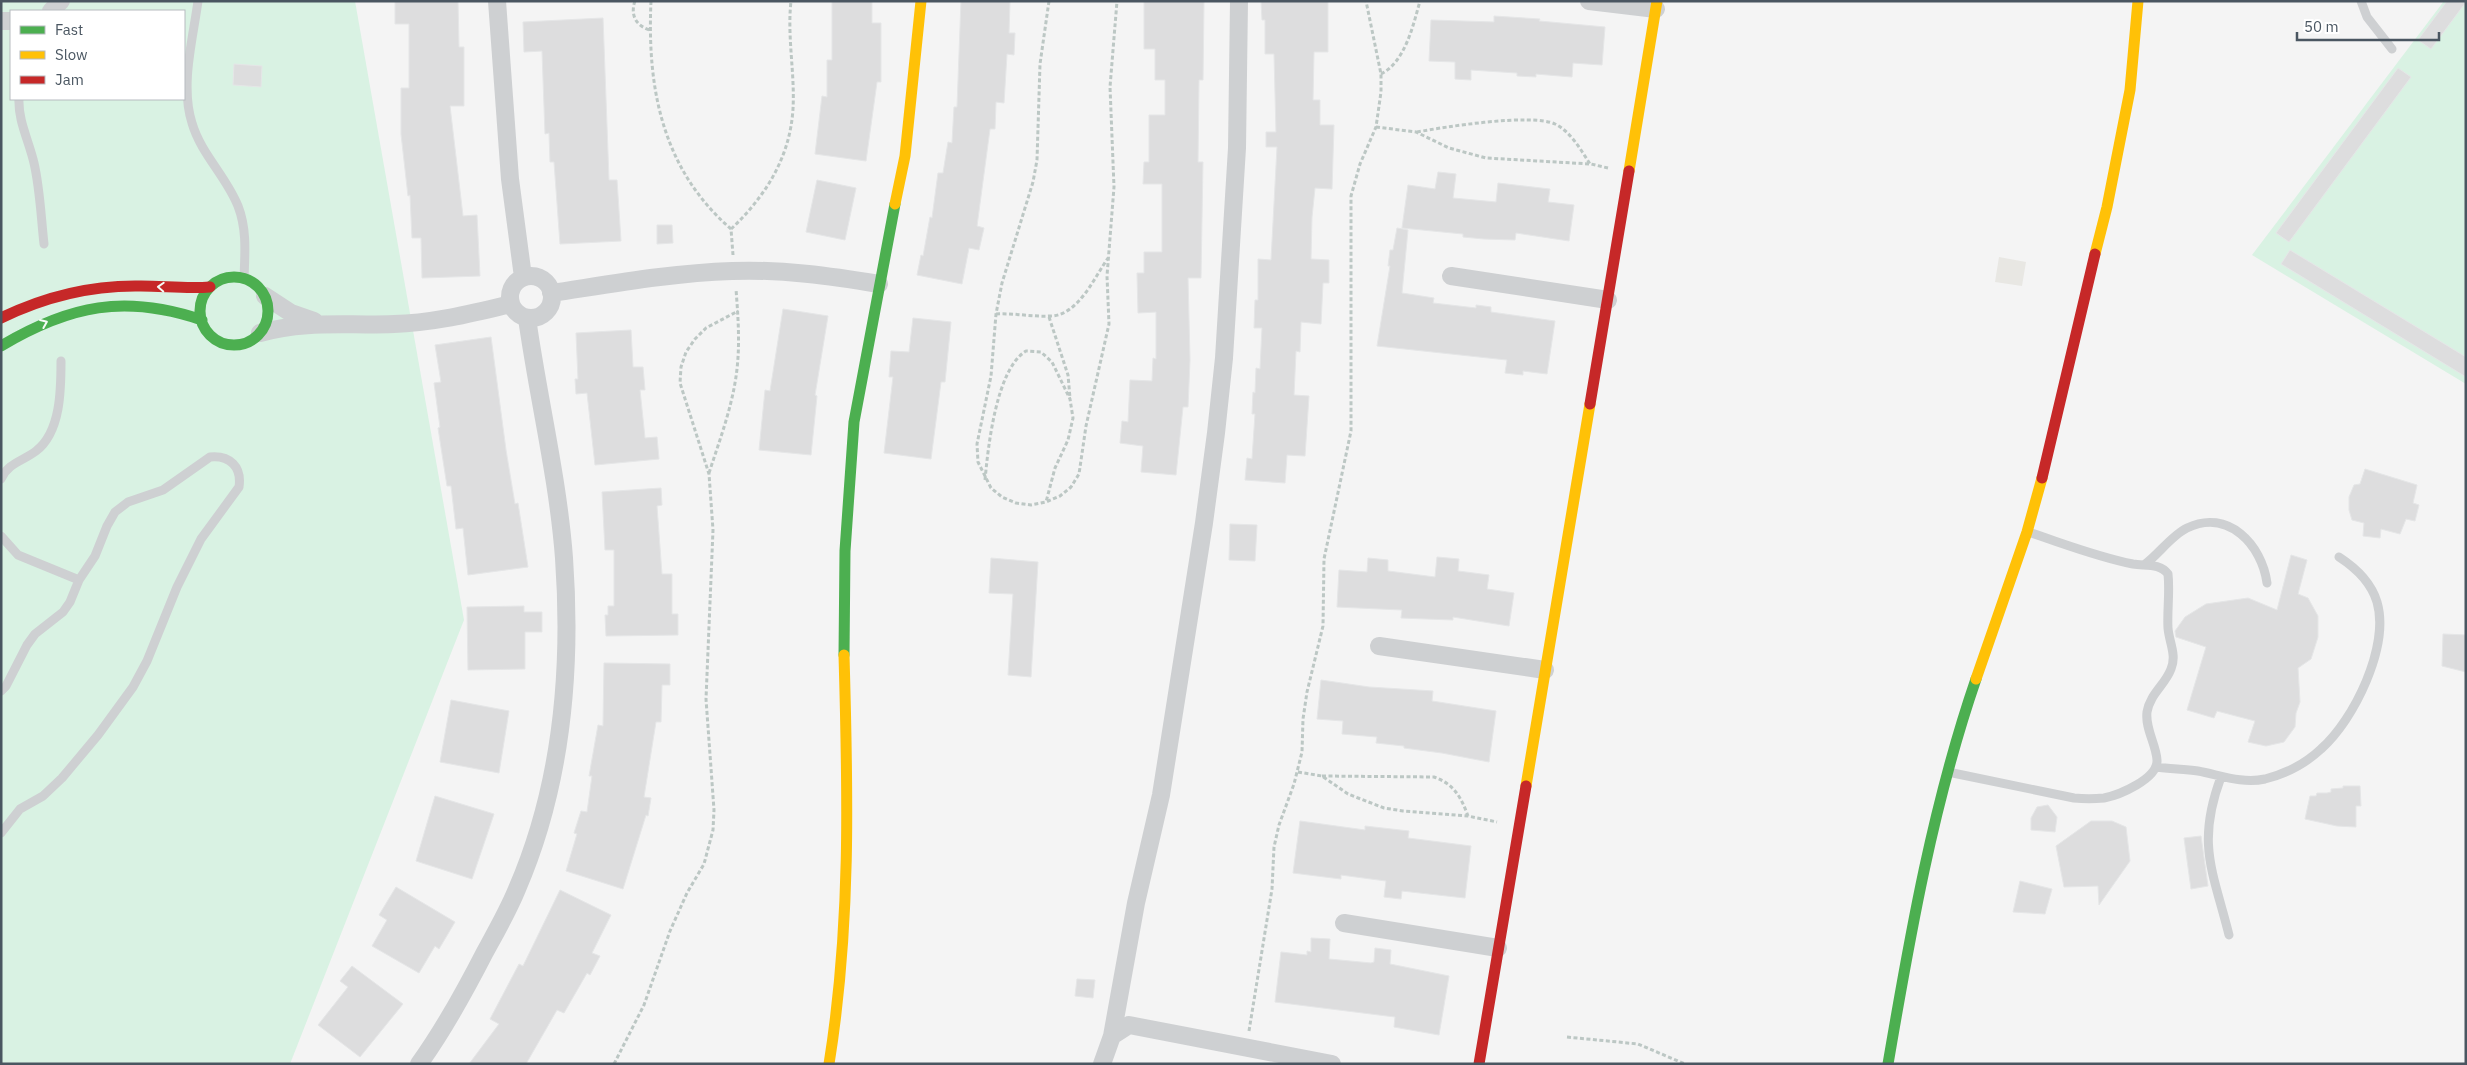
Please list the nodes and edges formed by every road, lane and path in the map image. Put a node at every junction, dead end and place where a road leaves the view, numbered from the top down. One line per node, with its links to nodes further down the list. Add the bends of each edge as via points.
1 (61, 1): 17 (street)
2 (198, 1): 32 (lane, via 188,74 188,106 196,136 230,190 240,213 245,236)
3 (497, 1): 31 (street, via 510,178)
4 (635, 1): 18 (path, via 635,20)
5 (651, 1): 18 (path)
6 (791, 1): 26 (path, via 793,108 786,149 770,184)
7 (921, 1): 33 (street, via 904,156)
8 (1049, 1): 40 (path, via 1040,64 1037,160)
9 (1117, 1): 28 (path, via 1110,87 1114,187)
10 (1239, 1): 74 (street, via 1237,158 1216,433 1162,786 1136,903)
11 (1366, 1): 20 (path)
12 (1420, 1): 20 (path, via 1399,57 1389,70)
13 (1589, 1): 16 (street)
14 (2138, 1): 54 (street, via 2130,90 2116,169)
15 (2361, 1): 19 (lane, via 2367,16)
16 (1656, 5): 37 (street)
17 (52, 10)
18 (650, 30): 26 (path, via 652,68 667,138 696,193)
19 (2392, 49)
20 (1381, 74): 22 (path)
21 (19, 100): 27 (lane, via 37,182)
22 (1376, 127): 23 (path); 64 (path, via 1351,196 1351,431 1324,559 1323,626 1307,692)
23 (1416, 132): 24 (path, via 1449,148 1486,158); 24 (path, via 1464,124 1546,121 1569,135)
24 (1591, 164): 25 (path)
25 (1608, 168)
26 (731, 228): 29 (path)
27 (44, 244)
28 (1108, 258): 41 (path, via 1071,309); 53 (path, via 1109,324 1086,426 1079,474 1071,487)
29 (734, 271): 33 (street, via 807,274); 35 (street, via 682,274); 39 (path)
30 (1451, 276): 37 (street)
31 (524, 277): 35 (street, via 541,278); 38 (street, via 510,291)
32 (244, 278): 34 (street, via 222,279); 36 (street, via 257,285)
33 (879, 284): 79 (street, via 854,422 845,551 843,690 848,878 843,963)
34 (210, 287): 42 (street, one-way to 42, via 83,289 36,301); 44 (street, via 201,306)
35 (551, 293): 43 (street, via 546,312)
36 (266, 296): 45 (street, via 291,312); 46 (street, via 269,312)
37 (1608, 300): 61 (street)
38 (511, 304): 43 (street); 45 (street, via 433,321)
39 (738, 311): 50 (path, via 737,370); 50 (path, via 706,328 686,352 681,367 680,383)
40 (996, 314): 41 (path); 52 (path, via 991,376 977,444 978,462)
41 (1049, 317): 49 (path, via 1068,375)
42 (1, 318)
43 (527, 318): 77 (street, via 564,556 566,658 558,744 547,800 517,890 455,1010)
44 (202, 320): 46 (street, via 211,336 227,344 245,343); 47 (street, one-way to 44, via 57,317 97,307 150,305)
45 (319, 323): 46 (street)
46 (260, 333)
47 (1, 346)
48 (61, 361): 51 (lane, via 58,405 46,440 36,451 9,467)
49 (1070, 399): 52 (path, via 1047,356 1033,350 1019,355 996,406); 53 (path, via 1071,430 1055,468)
50 (709, 474): 78 (path, via 713,530 706,699 713,830 704,864 670,931 644,1005)
51 (1, 480)
52 (985, 481): 53 (path, via 1002,498 1016,503)
53 (1046, 502)
54 (2027, 532): 57 (lane, via 2119,561); 65 (street, via 1971,694)
55 (1, 536): 58 (lane, via 18,555)
56 (2339, 557): 67 (lane, via 2356,568 2369,584 2377,602 2380,622 2372,662 2358,699 2336,734 2304,763 2264,779)
57 (2144, 565): 59 (lane, via 2187,528 2211,522 2241,533 2255,546 2266,570); 63 (lane, via 2164,568 2168,574 2168,627 2173,649 2172,668 2147,712)
58 (79, 580): 62 (lane, via 63,612 35,634); 70 (lane, via 95,556 110,519 121,506 163,490 210,457 227,458 234,464 240,479 239,487 201,539 133,687 62,778 43,796 20,809)
59 (2267, 583)
60 (1379, 646): 61 (street)
61 (1545, 670): 73 (street)
62 (1, 691)
63 (2156, 767): 65 (lane, via 2149,776 2120,793 2089,799); 67 (lane)
64 (1298, 772): 66 (path); 76 (path, via 1274,847 1272,889)
65 (1948, 772): 84 (street, via 1910,935)
66 (1322, 776): 68 (path, via 1348,794 1384,808); 68 (path, via 1434,777 1458,792)
67 (2221, 777): 72 (lane, via 2211,810 2208,844 2212,878)
68 (1468, 816): 69 (path)
69 (1497, 822)
70 (1, 833)
71 (1344, 923): 73 (street)
72 (2229, 935)
73 (1498, 948): 82 (street)
74 (1112, 1036): 76 (street, via 1122,1027 1136,1025); 80 (street)
75 (1567, 1037): 83 (path, via 1638,1044)
76 (1247, 1047): 81 (street)
77 (420, 1064)
78 (614, 1064)
79 (829, 1064)
80 (1102, 1064)
81 (1332, 1064)
82 (1479, 1064)
83 (1685, 1064)
84 (1888, 1064)

